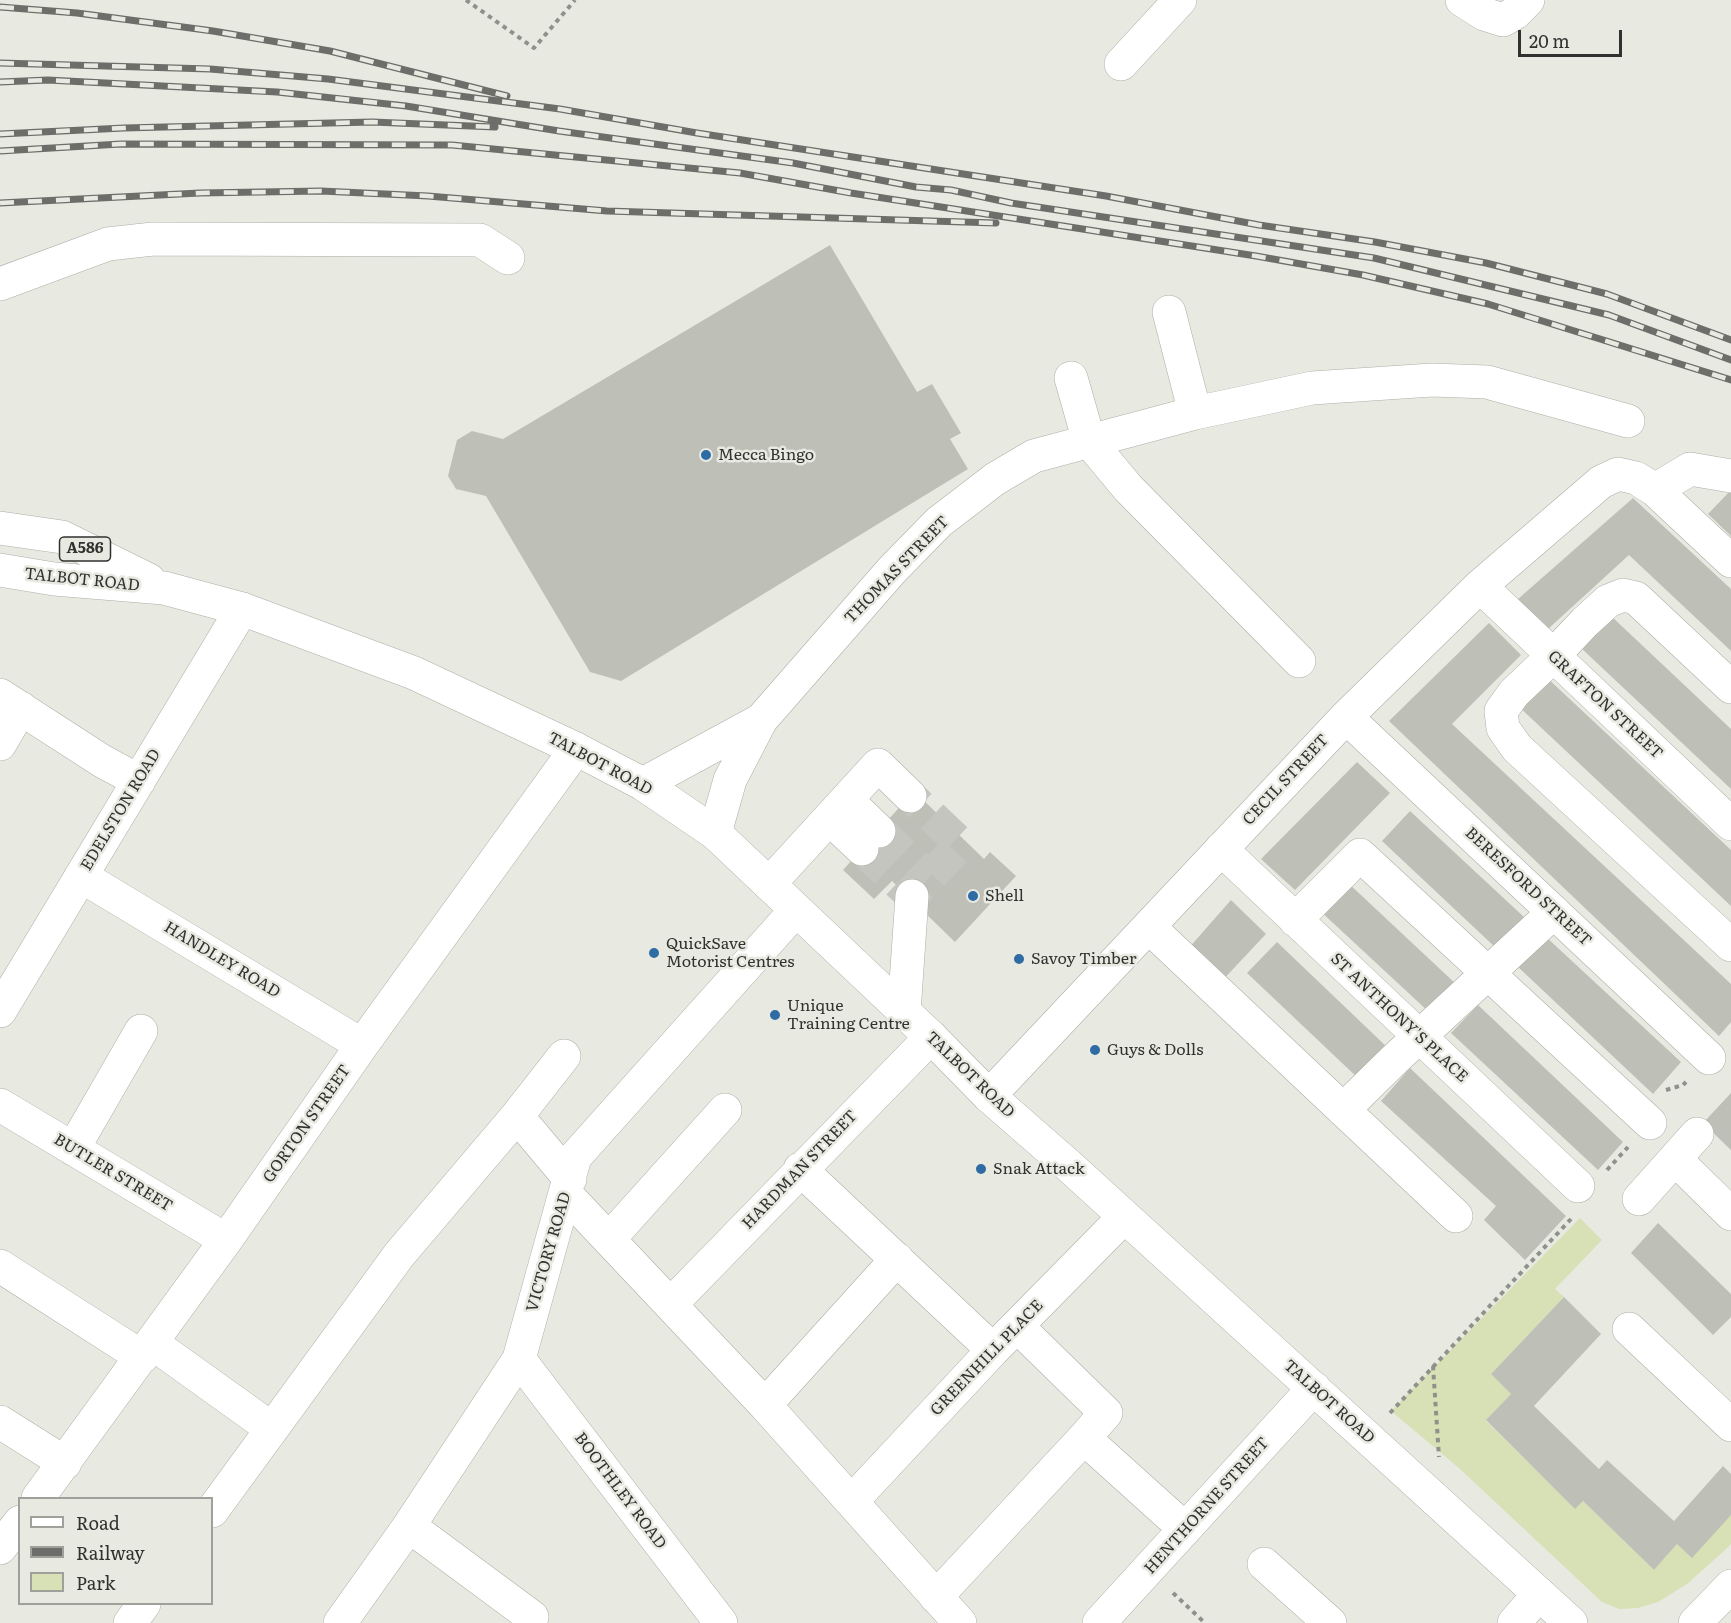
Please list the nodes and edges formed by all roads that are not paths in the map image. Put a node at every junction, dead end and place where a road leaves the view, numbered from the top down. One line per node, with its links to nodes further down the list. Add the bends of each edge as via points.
1 (1180, 0): 4 (street)
2 (1462, 0): 3 (street, via 1503,20)
3 (1528, 0)
4 (1121, 64)
5 (508, 258): 6 (street, via 480,240 153,239 108,244)
6 (0, 284)
7 (1169, 312): 9 (street)
8 (1071, 378): 11 (street)
9 (1195, 413): 10 (street, THOMAS STREET, via 1312,388 1432,380 1488,382); 11 (street, THOMAS STREET)
10 (1628, 421)
11 (1089, 441): 21 (street, via 1128,488); 25 (street, THOMAS STREET, via 1034,456 994,479 939,522)
12 (1731, 476): 13 (street, via 1690,468)
13 (1655, 490): 15 (street); 17 (street, CECIL STREET, via 1636,478 1618,474 1601,482)
14 (0, 528): 18 (street, TALBOT ROAD / A586, via 62,537)
15 (1731, 561)
16 (0, 570): 18 (street, TALBOT ROAD / A586, via 54,579)
17 (1480, 586): 20 (street, GRAFTON STREET); 24 (street, CECIL STREET)
18 (164, 588): 19 (street, TALBOT ROAD / A586)
19 (242, 609): 27 (street, TALBOT ROAD / A586, via 414,673); 28 (street, EDELSTON ROAD)
20 (1553, 656): 22 (street, via 1608,601 1623,595 1636,598); 31 (street, GRAFTON STREET); 41 (street, via 1501,711 1503,728 1517,748)
21 (1299, 661)
22 (1731, 687)
23 (11, 701): 26 (street); 28 (street)
24 (1346, 717): 33 (street, CECIL STREET); 38 (street, BERESFORD STREET)
25 (761, 720): 29 (street, THOMAS STREET); 32 (street, THOMAS STREET, via 730,780)
26 (0, 744)
27 (576, 749): 29 (street, TALBOT ROAD / A586); 48 (street, GORTON STREET)
28 (139, 781): 34 (street, EDELSTON ROAD)
29 (643, 784): 32 (street, TALBOT ROAD / A586)
30 (846, 800): 30 (street, via 887,822 878,765); 35 (street)
31 (1731, 824)
32 (715, 833): 35 (street, TALBOT ROAD / A586)
33 (1221, 849): 39 (street, ST ANTHONY'S PLACE); 40 (street, CECIL STREET)
34 (81, 876): 43 (street, EDELSTON ROAD); 48 (street, HANDLEY ROAD)
35 (769, 884): 37 (street, TALBOT ROAD / A586)
36 (912, 896): 44 (street)
37 (796, 910): 44 (street, TALBOT ROAD / A586); 61 (street, VICTORY ROAD, via 575,1157)
38 (1554, 912): 42 (street); 50 (street, BERESFORD STREET)
39 (1295, 920): 42 (street, via 1360,855); 47 (street, ST ANTHONY'S PLACE)
40 (1149, 927): 51 (street, CECIL STREET); 54 (street)
41 (1731, 945)
42 (1488, 974): 47 (street); 56 (street)
43 (0, 1011)
44 (904, 1012): 46 (street, TALBOT ROAD / A586)
45 (141, 1031): 58 (street)
46 (931, 1037): 51 (street, TALBOT ROAD / A586); 60 (street, HARDMAN STREET)
47 (1419, 1037): 54 (street); 62 (street, ST ANTHONY'S PLACE)
48 (362, 1045): 68 (street, GORTON STREET)
49 (564, 1056): 55 (street)
50 (1709, 1058)
51 (989, 1096): 66 (street, TALBOT ROAD / A586)
52 (0, 1105): 58 (street, BUTLER STREET)
53 (725, 1110): 67 (street)
54 (1343, 1110): 65 (street)
55 (517, 1116): 61 (street); 81 (street, via 399,1255)
56 (1650, 1123)
57 (1697, 1134): 59 (street)
58 (73, 1149): 68 (street, BUTLER STREET)
59 (1675, 1159): 63 (street); 64 (street)
60 (800, 1169): 69 (street); 71 (street, HARDMAN STREET)
61 (568, 1186): 67 (street); 76 (street, VICTORY ROAD)
62 (1578, 1186)
63 (1639, 1199)
64 (1731, 1214)
65 (1456, 1216)
66 (1124, 1217): 72 (street, GREENHILL PLACE); 77 (street, TALBOT ROAD / A586)
67 (609, 1239): 71 (street)
68 (226, 1240): 74 (street, GORTON STREET)
69 (897, 1259): 75 (street); 78 (street)
70 (0, 1266): 74 (street)
71 (671, 1304): 78 (street)
72 (1017, 1326): 75 (street, GREENHILL PLACE); 82 (street, via 1106,1413)
73 (1629, 1329): 80 (street)
74 (147, 1350): 81 (street); 83 (street, GORTON STREET)
75 (993, 1350): 85 (street, GREENHILL PLACE)
76 (519, 1359): 88 (street, VICTORY ROAD); 96 (street, BOOTHLEY ROAD)
77 (1314, 1388): 89 (street, HENTHORNE STREET); 93 (street, TALBOT ROAD / A586)
78 (765, 1405): 85 (street)
79 (0, 1422): 83 (street)
80 (1731, 1425)
81 (272, 1429): 86 (street)
82 (1084, 1438): 89 (street); 94 (street)
83 (65, 1463): 84 (street, GORTON STREET)
84 (39, 1497)
85 (852, 1501): 94 (street)
86 (213, 1510)
87 (18, 1525): 90 (street)
88 (409, 1526): 98 (street, VICTORY ROAD); 99 (street, via 532,1617)
89 (1185, 1529): 101 (street, HENTHORNE STREET)
90 (0, 1548)
91 (1264, 1564): 102 (street)
92 (1731, 1586): 105 (street)
93 (1539, 1594): 103 (street); 104 (street, TALBOT ROAD / A586)
94 (936, 1597): 100 (street)
95 (143, 1605): 97 (street)
96 (713, 1620)
97 (130, 1623)
98 (340, 1623)
99 (528, 1623)
100 (960, 1623)
101 (1100, 1623)
102 (1330, 1623)
103 (1514, 1623)
104 (1571, 1623)
105 (1695, 1623)

